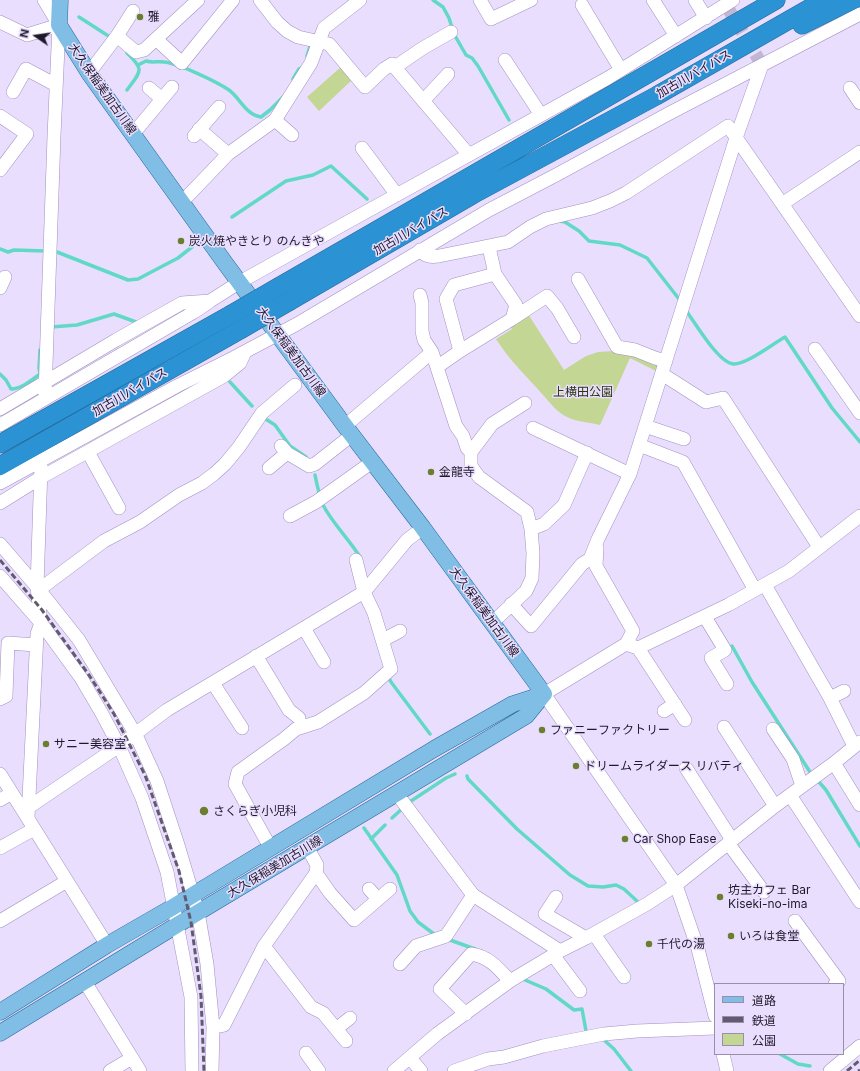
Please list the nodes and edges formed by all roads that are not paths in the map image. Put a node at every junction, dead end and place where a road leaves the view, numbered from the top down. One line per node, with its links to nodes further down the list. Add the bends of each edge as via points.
1 (44, 0): 21 (street)
2 (60, 0): 21 (main road)
3 (198, 0): 25 (street)
4 (233, 0): 25 (street, via 182,63)
5 (260, 0): 26 (street, via 287,31)
6 (360, 0): 26 (street, via 324,28)
7 (480, 0): 8 (street, via 486,22)
8 (530, 0)
9 (653, 0): 24 (street)
10 (695, 0): 19 (street)
11 (733, 0): 19 (street)
12 (763, 0): 27 (highway)
13 (776, 0): 27 (highway, 加古川バイパス)
14 (824, 0): 39 (highway, 加古川バイパス)
15 (854, 0): 39 (highway)
16 (582, 4): 31 (street)
17 (132, 11): 23 (street)
18 (860, 14): 29 (street)
19 (706, 18): 24 (street)
20 (0, 22): 21 (street, via 27,35)
21 (59, 25): 32 (main road, 大久保稲美加古川線); 34 (street)
22 (451, 32): 30 (street)
23 (117, 36): 25 (street, via 136,52 144,50); 32 (street)
24 (676, 36): 31 (street)
25 (156, 39)
26 (319, 43): 30 (street, via 329,44 365,87 384,69 392,64); 46 (street, via 311,63)
27 (685, 52): 63 (highway, 加古川バイパス)
28 (505, 60): 44 (street, via 510,78)
29 (762, 65): 49 (street); 59 (street, via 489,210)
30 (395, 68): 42 (street)
31 (621, 70): 44 (street)
32 (90, 73): 47 (main road, 大久保稲美加古川線)
33 (448, 74): 42 (street)
34 (56, 85): 38 (street, via 26,68); 78 (street)
35 (148, 88): 40 (street)
36 (172, 88): 40 (street)
37 (850, 88): 41 (street)
38 (13, 92)
39 (656, 96): 63 (highway, 加古川バイパス)
40 (162, 99): 47 (street)
41 (859, 100)
42 (422, 101): 53 (street)
43 (218, 107): 52 (street, via 196,132)
44 (541, 115): 53 (street)
45 (0, 116): 54 (street, via 27,134)
46 (275, 120): 48 (street); 52 (street)
47 (133, 134): 56 (main road, 大久保稲美加古川線)
48 (292, 135)
49 (736, 138): 57 (street); 58 (street, via 728,126 626,193 592,208 546,219 508,242); 74 (street)
50 (362, 148): 55 (street)
51 (860, 152): 57 (street)
52 (228, 154): 56 (street)
53 (469, 155): 55 (street)
54 (0, 170)
55 (397, 195): 62 (street)
56 (182, 202): 62 (main road, 大久保稲美加古川線)
57 (782, 204): 66 (street)
58 (489, 247): 59 (street, via 428,257); 60 (street)
59 (420, 250): 68 (street)
60 (495, 274): 67 (street, via 516,305); 72 (street, via 454,285 446,299)
61 (578, 279): 74 (street, via 598,302 611,347 635,350)
62 (240, 282): 65 (street); 68 (main road, 大久保稲美加古川線)
63 (285, 293): 87 (highway, 加古川バイパス, bridge, via 230,315); 93 (highway, 加古川バイパス, bridge, via 240,330)
64 (420, 295): 73 (street, via 422,332)
65 (210, 301): 78 (street, via 182,303 116,340); 82 (street)
66 (860, 316)
67 (512, 319): 69 (street, via 547,296 558,308); 72 (street)
68 (278, 334): 71 (street); 85 (main road, 大久保稲美加古川線)
69 (574, 337)
70 (815, 349): 81 (street, via 824,372)
71 (246, 351): 89 (street, via 240,363 224,376); 97 (street)
72 (460, 351): 75 (street)
73 (432, 352): 75 (street); 85 (street)
74 (666, 361): 76 (street)
75 (437, 367): 90 (street, via 456,426)
76 (662, 374): 83 (street); 106 (street, via 706,402 723,398)
77 (295, 384): 109 (street, via 262,413 239,447 214,474 140,522 104,541)
78 (45, 388): 80 (street)
79 (525, 403): 90 (street, via 492,424)
80 (0, 409)
81 (857, 415)
82 (0, 425)
83 (645, 426): 86 (street); 88 (street)
84 (533, 428): 91 (street)
85 (349, 431): 92 (main road, 大久保稲美加古川線); 94 (street, via 315,464 309,466 284,450)
86 (684, 439)
87 (0, 444)
88 (639, 445): 96 (street); 110 (street, via 683,462)
89 (88, 452): 95 (street); 99 (street)
90 (471, 452): 103 (street, via 471,466 479,477 527,512)
91 (587, 453): 96 (street); 103 (street, via 564,505 544,524)
92 (372, 462): 100 (street, via 316,502); 102 (main road, 大久保稲美加古川線)
93 (0, 466)
94 (269, 468)
95 (41, 472): 98 (street); 109 (street)
96 (630, 474): 104 (street)
97 (0, 483)
98 (0, 503)
99 (119, 508)
100 (290, 516)
101 (860, 516): 106 (street)
102 (423, 528): 111 (street, via 407,540); 115 (main road, 大久保稲美加古川線)
103 (531, 529): 112 (street, via 532,578 526,591)
104 (598, 539): 112 (street, via 590,559 582,564 531,626); 120 (street, via 596,566 633,631)
105 (0, 544): 109 (street)
106 (819, 547): 110 (street, via 789,571)
107 (356, 560): 111 (street)
108 (0, 576): 114 (street)
109 (41, 587): 114 (street); 136 (street, via 79,640)
110 (760, 587): 113 (street); 127 (street)
111 (364, 592): 116 (street); 118 (street)
112 (512, 604): 115 (street)
113 (705, 617): 120 (street); 124 (street, via 725,650 711,658)
114 (41, 623): 119 (street); 138 (street, via 81,678)
115 (492, 623): 126 (main road, 大久保稲美加古川線)
116 (304, 628): 121 (street); 122 (street)
117 (400, 631): 118 (street)
118 (381, 635): 151 (street, via 391,669 364,693 318,722 296,729 238,772 236,784)
119 (36, 645): 128 (street, via 8,644 6,696); 149 (street)
120 (632, 646): 126 (street); 129 (street)
121 (256, 656): 123 (street); 131 (street, via 290,710)
122 (324, 662)
123 (213, 682): 134 (street); 136 (street, via 167,710)
124 (727, 684)
125 (844, 691): 127 (street)
126 (544, 694): 144 (main road, 大久保稲美加古川線, via 526,716); 151 (main road, 大久保稲美加古川線, via 514,704); 156 (street)
127 (830, 698): 137 (street)
128 (0, 699)
129 (675, 704): 130 (street); 132 (street)
130 (664, 711)
131 (299, 718)
132 (685, 720)
133 (724, 727): 148 (street)
134 (242, 728)
135 (773, 729): 142 (street, via 793,759)
136 (136, 735): 138 (street); 160 (street, via 157,781)
137 (857, 744): 139 (street)
138 (119, 746): 149 (street); 165 (street, via 142,798 166,872)
139 (834, 763): 142 (street); 147 (street)
140 (686, 768): 150 (street)
141 (0, 774): 143 (street)
142 (802, 786): 145 (street)
143 (12, 793): 146 (street); 149 (street)
144 (397, 794): 152 (main road, 大久保稲美加古川線); 161 (street)
145 (790, 795): 148 (street); 164 (street)
146 (0, 800)
147 (860, 805)
148 (775, 806): 150 (street)
149 (30, 818): 153 (street); 155 (street)
150 (730, 841): 156 (street); 159 (street)
151 (270, 847): 160 (main road, 大久保稲美加古川線)
152 (307, 847): 154 (street, via 317,865); 166 (main road, 大久保稲美加古川線)
153 (0, 848)
154 (316, 873): 163 (street, via 330,894 354,920); 172 (street)
155 (67, 881): 167 (street); 171 (street)
156 (676, 885): 170 (street); 181 (street, via 698,949)
157 (369, 889): 163 (street)
158 (390, 889): 163 (street)
159 (764, 892)
160 (194, 894): 165 (main road, 大久保稲美加古川線); 166 (street)
161 (473, 895): 173 (street); 174 (street, via 446,936 416,946)
162 (556, 897): 170 (street, via 545,914)
163 (378, 900)
164 (860, 902)
165 (173, 907): 169 (street); 171 (main road, 大久保稲美加古川線)
166 (198, 912): 169 (main road, 大久保稲美加古川線); 184 (street, via 208,964)
167 (0, 921)
168 (795, 921): 178 (street, via 838,980)
169 (177, 925): 177 (main road, 大久保稲美加古川線); 197 (street, via 191,997)
170 (590, 936): 173 (street); 175 (street)
171 (107, 945): 180 (main road, 大久保稲美加古川線)
172 (264, 946): 184 (street, via 224,1025); 186 (street, via 311,1007 323,1013)
173 (556, 953): 176 (street); 179 (street)
174 (400, 964)
175 (624, 977)
176 (510, 981): 182 (street); 182 (street, via 492,962 471,954 440,989)
177 (85, 982): 187 (main road, 大久保稲美加古川線); 192 (street)
178 (836, 983)
179 (580, 990)
180 (0, 1012)
181 (714, 1012)
182 (466, 1014): 193 (street, via 437,1034)
183 (350, 1018): 186 (street)
184 (213, 1027): 198 (street)
185 (714, 1028): 202 (street, via 604,1034 488,1059)
186 (336, 1029): 188 (street)
187 (0, 1034)
188 (346, 1041)
189 (860, 1046): 203 (street)
190 (306, 1053): 199 (street)
191 (723, 1055): 194 (street)
192 (132, 1058): 195 (street); 196 (street)
193 (410, 1058): 200 (street); 201 (street)
194 (725, 1070)
195 (110, 1071)
196 (140, 1071)
197 (192, 1071)
198 (212, 1071)
199 (319, 1071)
200 (394, 1071)
201 (421, 1071)
202 (454, 1071)
203 (830, 1071)

